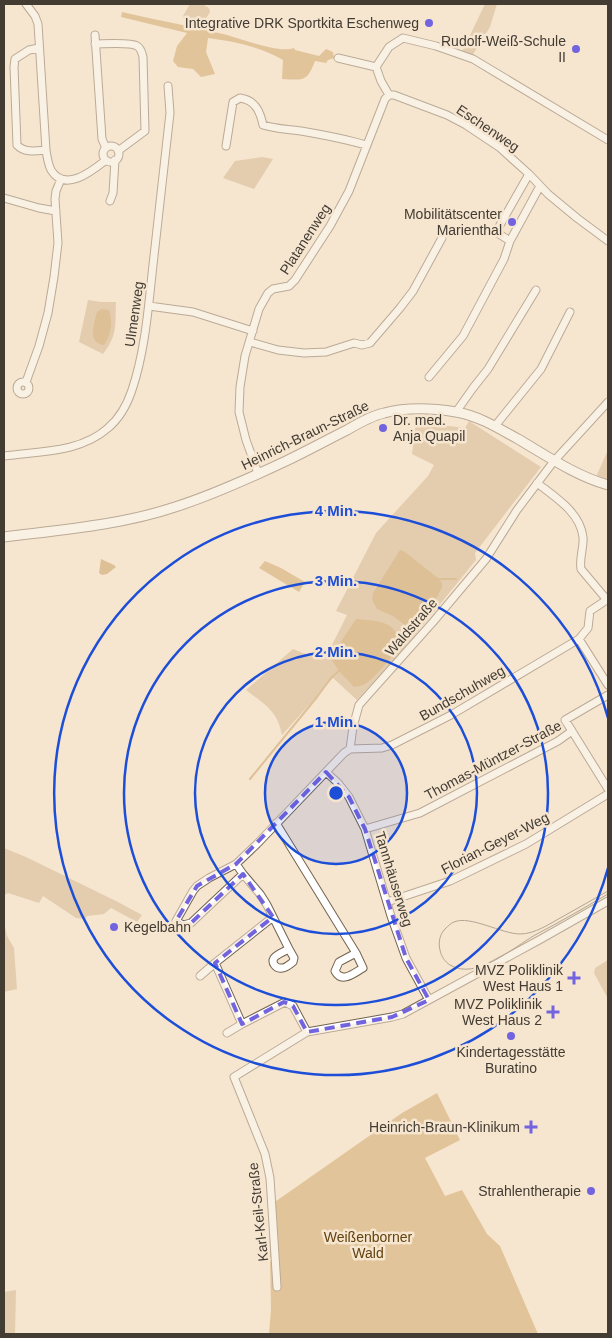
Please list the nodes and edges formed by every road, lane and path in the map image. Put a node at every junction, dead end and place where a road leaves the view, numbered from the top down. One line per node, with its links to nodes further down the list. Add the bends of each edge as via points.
1 (26, 4): 4 (street, via 38,24)
2 (95, 35): 3 (street)
3 (95, 44): 12 (street, via 102,139); 14 (street, via 137,46 143,57 145,130)
4 (40, 48): 13 (street); 13 (street, via 15,58 17,145 29,151)
5 (338, 58): 6 (street)
6 (376, 67): 8 (street); 9 (street, via 389,47 403,38 436,46 473,60)
7 (168, 86): 27 (street, Ulmenweg, via 170,113)
8 (390, 95): 11 (street, Platanenweg, via 385,99); 17 (street, Eschenweg, via 447,115 499,147)
9 (608, 140)
10 (226, 146): 11 (street, via 233,102 240,98 254,104 263,125 333,136)
11 (366, 146): 29 (street, Platanenweg, via 349,191 330,226 295,280 268,293)
12 (106, 148): 14 (street, via 110,146); 15 (street, via 103,154)
13 (46, 150): 18 (street, via 50,169)
14 (118, 151): 16 (street)
15 (106, 160): 16 (street); 18 (street, via 79,179)
16 (116, 160): 21 (street)
17 (529, 174): 19 (street, Eschenweg); 24 (street, via 496,232)
18 (61, 179): 22 (street, via 56,191)
19 (540, 186): 24 (street); 25 (street, Eschenweg)
20 (4, 198): 22 (street)
21 (110, 201)
22 (56, 211): 32 (street, via 58,243 48,313)
23 (442, 238): 30 (street, via 413,291 370,343 304,353)
24 (510, 240): 31 (street, via 504,259 463,336)
25 (608, 241)
26 (536, 290): 34 (street, via 488,369)
27 (149, 306): 29 (street, via 193,312); 36 (street, Ulmenweg, via 132,391 122,414 108,429 87,442 68,448)
28 (570, 312): 35 (street, via 541,369)
29 (253, 331): 30 (street, Platanenweg)
30 (250, 342): 38 (street, Platanenweg, via 240,387 239,412)
31 (429, 377)
32 (26, 382)
33 (608, 402): 37 (street, Waldstraße)
34 (456, 412): 35 (street, Heinrich-Braun-Straße); 38 (street, Heinrich-Braun-Straße, via 405,409 384,413)
35 (495, 426): 37 (street, Heinrich-Braun-Straße)
36 (4, 456)
37 (554, 461): 39 (street, Waldstraße); 40 (street, Heinrich-Braun-Straße)
38 (258, 473): 41 (street, Heinrich-Braun-Straße, via 159,512 115,522)
39 (538, 483): 42 (street, via 575,515 583,537 581,569); 47 (street, Waldstraße, via 486,559 359,705)
40 (608, 485)
41 (4, 537)
42 (608, 600): 43 (street, via 590,611 588,628)
43 (579, 638): 44 (street); 47 (street, Bundschuhweg, via 451,715 392,745)
44 (608, 685)
45 (608, 695): 46 (street, Thomas-Müntzer-Straße, via 566,720)
46 (572, 731): 49 (street); 52 (street, Thomas-Müntzer-Straße, via 420,813)
47 (350, 748): 48 (street)
48 (326, 772): 51 (street); 52 (street, Tannhäuserweg, via 349,797)
49 (608, 789)
50 (608, 794): 56 (street, Florian-Geyer-Weg, via 526,844 450,881)
51 (276, 823): 53 (street); 59 (street)
52 (365, 829): 56 (street, Tannhäuserweg)
53 (236, 864): 54 (street); 54 (street, via 197,886 176,921 183,925 191,922)
54 (243, 874): 57 (street)
55 (608, 901): 62 (street, Karl-Keil-Straße)
56 (387, 902): 62 (street, Tannhäuserweg, via 406,958)
57 (273, 916): 58 (street); 60 (street)
58 (289, 949)
59 (356, 953)
60 (215, 963): 61 (street); 63 (street)
61 (200, 976)
62 (429, 1000): 64 (street, Karl-Keil-Straße, via 392,1017)
63 (242, 1024): 64 (street, via 285,1002 293,1006); 65 (street)
64 (307, 1032): 66 (street, Karl-Keil-Straße, via 234,1078 265,1154 270,1178)
65 (227, 1033)
66 (277, 1286)

